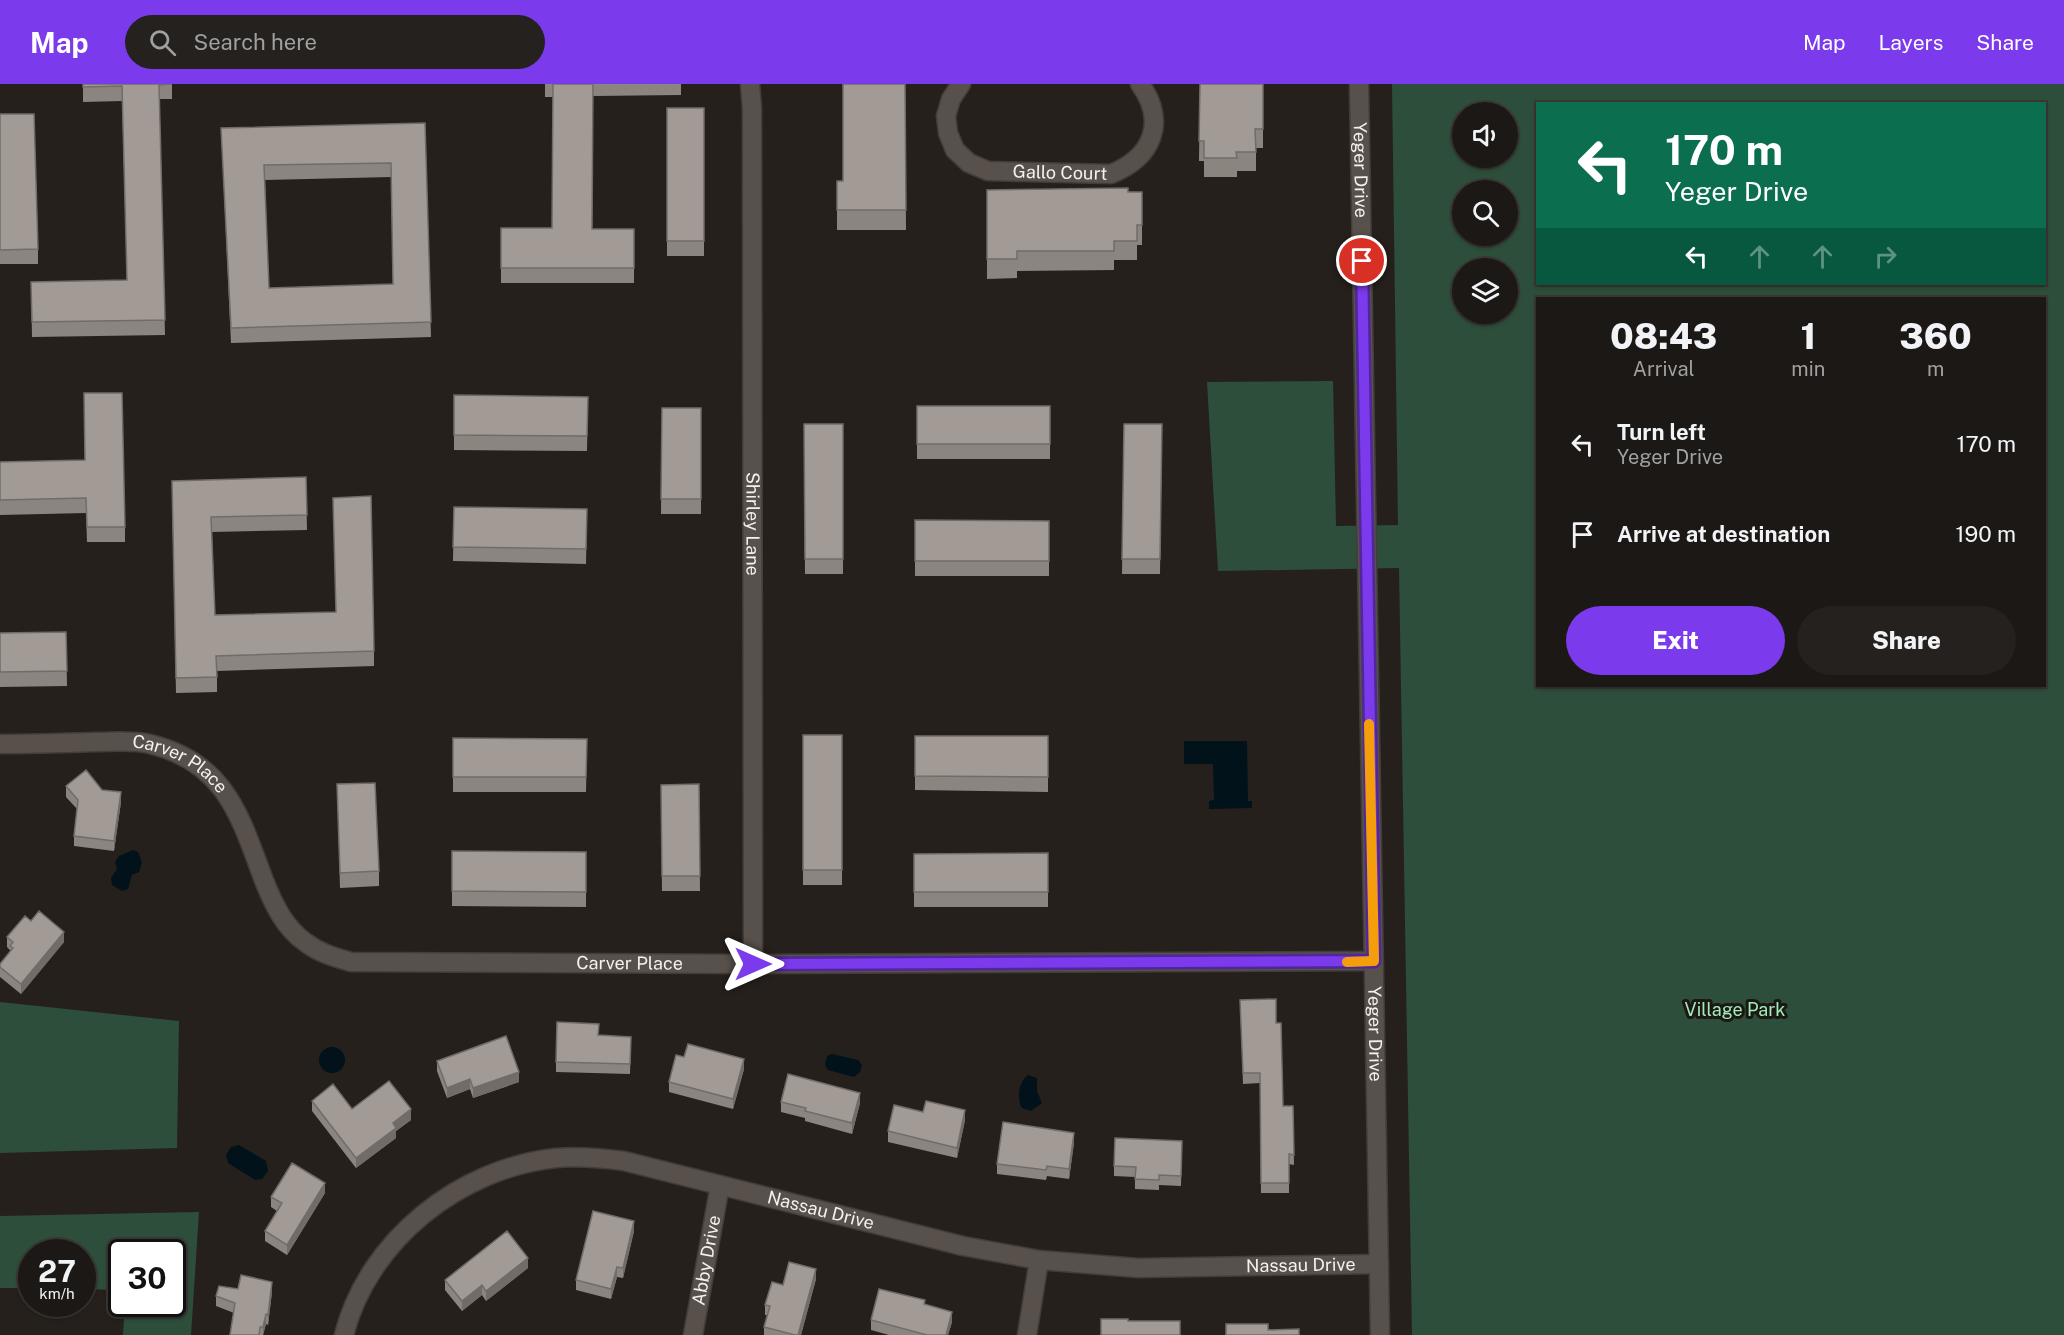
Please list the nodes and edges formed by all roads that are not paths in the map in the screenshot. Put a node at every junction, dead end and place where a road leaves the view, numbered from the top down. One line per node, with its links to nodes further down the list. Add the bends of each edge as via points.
1 (750, 84): 7 (street, Shirley Lane)
2 (1140, 84): 4 (street, Gallo Court, via 1151,101 1155,118 1152,136 1144,153 1130,166 1111,174 988,171 969,163 955,150 948,133 946,116)
3 (1359, 84): 6 (street, Yeger Drive)
4 (954, 89)
5 (0, 744): 7 (street, Carver Place, via 139,742 175,751 198,764 235,805 285,923 304,942 351,962)
6 (1374, 961): 7 (street, Carver Place); 10 (street, Yeger Drive)
7 (753, 964)
8 (720, 1185): 9 (street, Nassau Drive, via 963,1246); 11 (street, Nassau Drive, via 594,1157 524,1164 477,1180 412,1224 386,1252 364,1285); 12 (street, Abby Drive)
9 (1039, 1260): 10 (street, Nassau Drive, via 1138,1268); 13 (street)
10 (1379, 1264): 14 (street, Yeger Drive)
11 (344, 1335)
12 (693, 1335)
13 (1027, 1335)
14 (1380, 1335)

